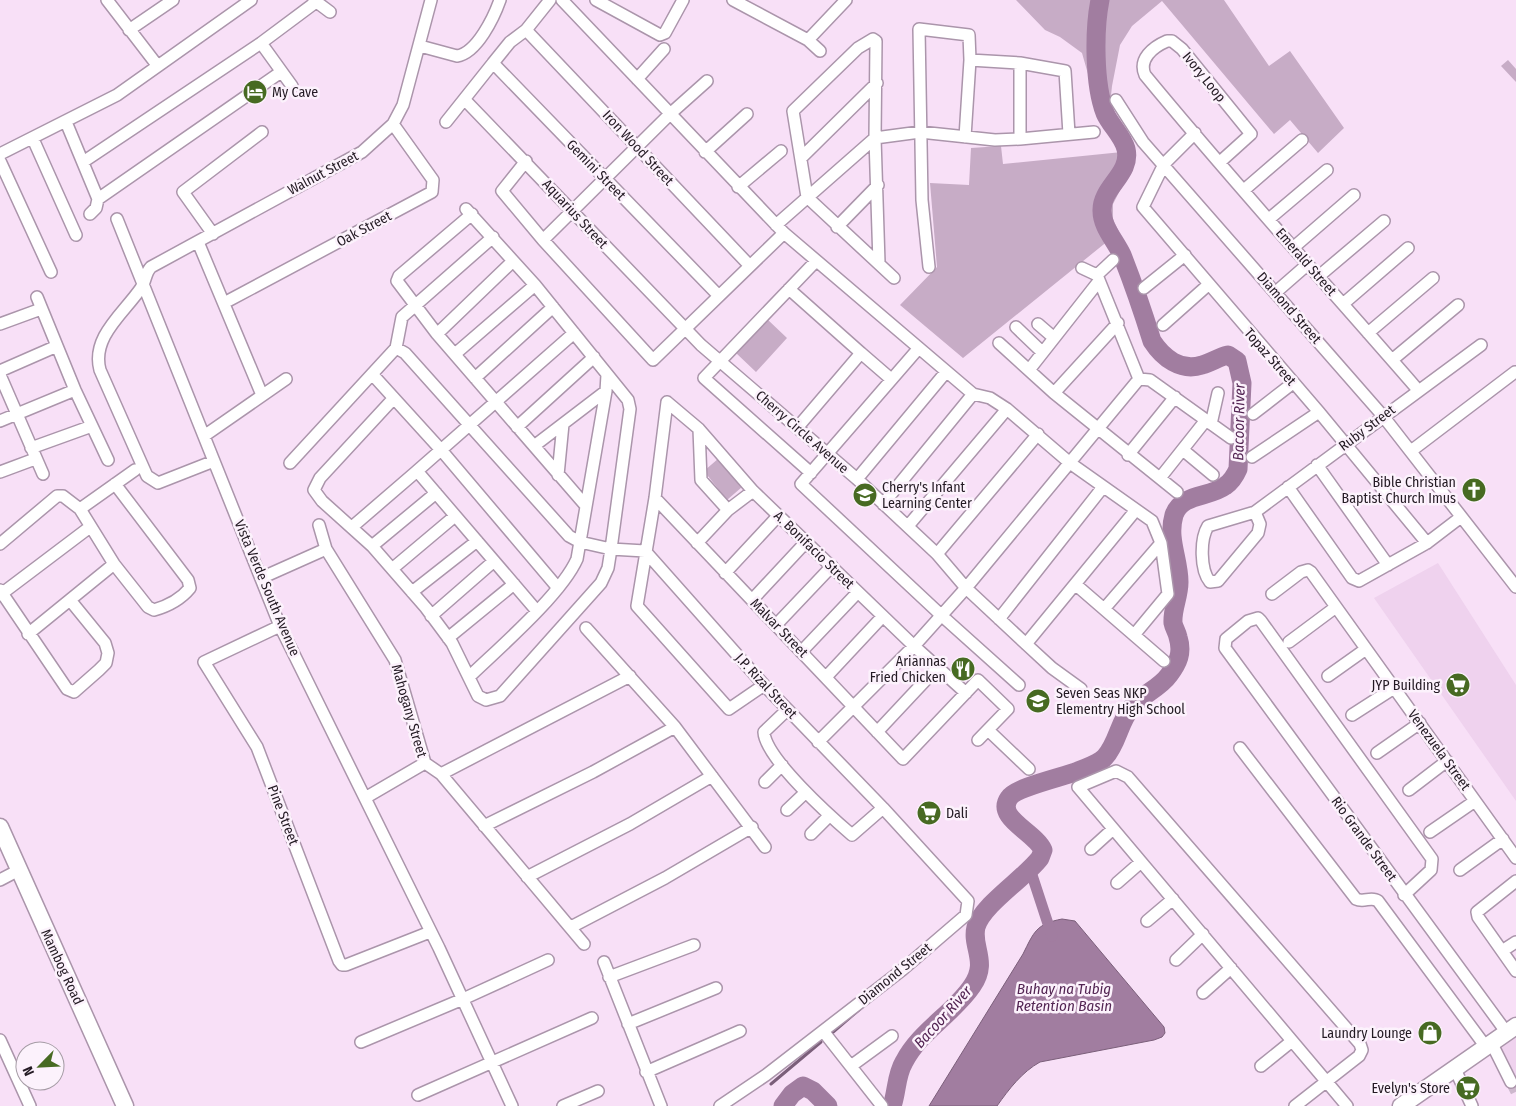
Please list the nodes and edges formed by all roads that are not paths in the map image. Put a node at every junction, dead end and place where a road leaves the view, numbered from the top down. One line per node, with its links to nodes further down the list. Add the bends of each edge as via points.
1 (108, 0): 14 (street)
2 (173, 0): 14 (street)
3 (251, 0): 24 (street)
4 (431, 0): 18 (street, Walnut Street)
5 (500, 0): 18 (street, via 493,19 463,56)
6 (550, 0): 15 (street)
7 (562, 0): 26 (street)
8 (596, 0): 9 (street, via 660,35 665,33)
9 (683, 0)
10 (733, 0): 16 (street)
11 (846, 0): 16 (street)
12 (315, 1): 13 (street); 17 (street)
13 (330, 12)
14 (129, 30): 24 (street)
15 (526, 30): 22 (street, via 510,42); 47 (street, Iron Wood Street)
16 (808, 40): 20 (street)
17 (261, 43): 25 (street); 54 (street)
18 (420, 46): 36 (street, Walnut Street, via 403,105)
19 (664, 49): 26 (street)
20 (820, 51)
21 (970, 60): 23 (street); 38 (street, via 969,35 919,29); 42 (street)
22 (493, 63): 30 (street); 58 (street, Gemini Street)
23 (1020, 63): 41 (street, via 1067,72); 45 (street)
24 (157, 65): 34 (street, via 117,95)
25 (280, 72): 29 (street); 64 (street)
26 (638, 79): 32 (street)
27 (707, 81): 32 (street)
28 (877, 83): 43 (street); 51 (street); 51 (street, via 876,41 871,38 793,111)
29 (292, 86)
30 (465, 100): 35 (street); 53 (street, Aquarius Street)
31 (1116, 100): 56 (street, Diamond Street, via 1143,142)
32 (670, 114): 47 (street); 49 (street)
33 (747, 114): 49 (street)
34 (66, 122): 44 (street); 54 (street)
35 (446, 122)
36 (393, 124): 72 (street, Walnut Street, via 362,152); 101 (street, Oak Street, via 433,180 432,192)
37 (262, 132): 72 (street, via 183,192)
38 (920, 132): 42 (street); 43 (street); 86 (street, via 922,200)
39 (1094, 132): 41 (street)
40 (1195, 133): 55 (street, Emerald Street); 55 (street, Ivory Loop, via 1143,69 1144,59 1167,41 1182,49 1251,134); 56 (street)
41 (1069, 134): 45 (street)
42 (965, 137): 45 (street)
43 (876, 138): 59 (street); 63 (street)
44 (33, 139): 50 (street); 73 (street)
45 (1020, 139)
46 (1302, 140): 61 (street)
47 (637, 147): 58 (street); 85 (street, Iron Wood Street)
48 (781, 151): 60 (street)
49 (705, 152): 60 (street)
50 (0, 154)
51 (801, 158): 63 (street)
52 (0, 161): 88 (street)
53 (526, 161): 65 (street, Aquarius Street); 75 (street, via 502,191)
54 (83, 162): 64 (street)
55 (1220, 162): 61 (street, Emerald Street)
56 (1164, 164): 79 (street, Topaz Street, via 1143,207); 98 (street, Diamond Street)
57 (1327, 170): 67 (street)
58 (604, 178): 65 (street); 99 (street, Gemini Street)
59 (878, 185): 70 (street); 83 (street)
60 (738, 187): 71 (street)
61 (1244, 190): 67 (street, Emerald Street)
62 (1354, 195): 77 (street)
63 (807, 197): 70 (street); 71 (street)
64 (98, 199): 66 (street)
65 (572, 210): 75 (street); 112 (street, Aquarius Street)
66 (90, 214)
67 (1269, 218): 77 (street, Emerald Street)
68 (117, 219): 95 (street, Vista Verde South Avenue)
69 (1384, 221): 89 (street)
70 (837, 227): 83 (street)
71 (780, 229): 82 (street); 85 (street)
72 (213, 234): 76 (street, Walnut Street)
73 (76, 235)
74 (493, 237): 81 (street); 104 (street); 104 (street, via 469,211 397,278)
75 (543, 240): 112 (street, via 653,360)
76 (198, 242): 95 (street, Walnut Street, via 151,267); 101 (street)
77 (1294, 247): 84 (street, Emerald Street)
78 (1408, 248): 102 (street)
79 (1185, 256): 94 (street, Topaz Street); 96 (street)
80 (1113, 260): 91 (street)
81 (513, 261): 93 (street); 115 (street)
82 (816, 261): 97 (street); 121 (street)
83 (879, 263): 90 (street)
84 (1308, 264): 89 (street, Emerald Street); 98 (street)
85 (750, 266): 99 (street)
86 (929, 266)
87 (1082, 268): 91 (street)
88 (51, 272)
89 (1319, 276): 102 (street, Emerald Street)
90 (894, 278)
91 (1098, 278): 107 (street); 116 (street)
92 (1433, 278): 114 (street)
93 (535, 285): 105 (street); 123 (street)
94 (1208, 285): 110 (street); 138 (street, Topaz Street)
95 (143, 286): 164 (street, Vista Verde South Avenue); 176 (street, Walnut Street, via 100,342 97,359 100,370 151,480 158,483)
96 (1144, 288)
97 (789, 289): 124 (street); 127 (street)
98 (1276, 292): 153 (street, Diamond Street)
99 (719, 296): 112 (street)
100 (37, 297): 106 (street)
101 (224, 303): 145 (street)
102 (1344, 304): 114 (street, Emerald Street)
103 (1458, 305): 126 (street)
104 (414, 306): 115 (street); 120 (street, via 402,317)
105 (553, 307): 113 (street); 134 (street)
106 (40, 309): 108 (street); 119 (street)
107 (1118, 323): 136 (street); 142 (street)
108 (0, 324)
109 (1038, 324): 116 (street)
110 (1162, 325)
111 (1016, 327): 122 (street)
112 (684, 328): 127 (street, Aquarius Street)
113 (574, 333): 125 (street); 148 (street)
114 (1368, 333): 126 (street, Emerald Street)
115 (437, 334): 123 (street)
116 (1053, 337): 122 (street)
117 (999, 343): 128 (street)
118 (1481, 345): 140 (street, Ruby Street)
119 (57, 346): 131 (street); 139 (street)
120 (396, 348): 132 (street); 158 (street, via 405,352)
121 (918, 350): 129 (street); 137 (street)
122 (1042, 352): 128 (street)
123 (454, 354): 134 (street)
124 (861, 354): 137 (street); 160 (street)
125 (594, 357): 133 (street); 159 (street)
126 (1392, 360): 140 (street, Emerald Street)
127 (720, 362): 160 (street, Cherry Circle Avenue); 183 (street, via 704,378)
128 (1029, 370): 142 (street)
129 (946, 372): 144 (street); 188 (street)
130 (1515, 372): 170 (street)
131 (0, 373): 152 (street)
132 (372, 374): 147 (street); 177 (street)
133 (607, 375): 141 (street); 218 (street, via 628,400 630,409)
134 (475, 378): 148 (street)
135 (286, 379): 145 (street)
136 (1139, 379): 146 (street, via 1150,380); 162 (street)
137 (892, 380): 172 (street)
138 (1293, 383): 150 (street, Topaz Street); 151 (street)
139 (75, 390): 152 (street); 157 (street)
140 (1418, 390): 153 (street, Ruby Street)
141 (606, 391): 156 (street); 197 (street)
142 (1054, 393): 162 (street)
143 (1218, 393): 155 (street)
144 (973, 394): 149 (street, via 990,398); 196 (street)
145 (262, 395): 164 (street)
146 (1176, 397): 155 (street); 173 (street)
147 (393, 400): 169 (street); 208 (street, via 320,478 314,490)
148 (496, 401): 158 (street); 159 (street)
149 (1007, 409): 163 (street); 206 (street)
150 (1319, 412): 166 (street, Topaz Street); 174 (street)
151 (1253, 414)
152 (16, 415): 154 (street); 171 (street)
153 (1383, 416): 166 (street, Ruby Street); 170 (street, Diamond Street)
154 (0, 421)
155 (1209, 422): 165 (street); 168 (street)
156 (563, 424): 167 (street); 185 (street)
157 (92, 426): 171 (street); 175 (street)
158 (469, 426): 169 (street); 210 (street, via 568,536)
159 (517, 427): 167 (street)
160 (797, 428): 172 (street, Cherry Circle Avenue)
161 (699, 429): 192 (street, A. Bonifacio Street); 195 (street, A. Bonifacio Street, via 667,402); 199 (street, via 701,480)
162 (1097, 429): 173 (street); 178 (street)
163 (1038, 434): 178 (street); 220 (street)
164 (204, 436): 176 (street, Vista Verde South Avenue)
165 (1231, 438)
166 (1345, 444): 179 (street, Ruby Street); 214 (street, Topaz Street)
167 (534, 446): 185 (street)
168 (1184, 450): 186 (street); 187 (street)
169 (442, 451): 182 (street); 231 (street)
170 (1411, 451): 204 (street, Diamond Street)
171 (33, 454): 181 (street); 184 (street)
172 (827, 454): 183 (street); 188 (street, Cherry Circle Avenue)
173 (1128, 455): 187 (street)
174 (1252, 457)
175 (108, 460)
176 (214, 461): 227 (street, Vista Verde South Avenue)
177 (290, 463)
178 (1070, 463): 190 (street); 232 (street)
179 (1317, 465): 191 (street, Ruby Street); 223 (street)
180 (135, 470): 189 (street)
181 (0, 472)
182 (417, 472): 194 (street); 208 (street)
183 (811, 473): 244 (street, via 802,484)
184 (43, 474)
185 (558, 475): 197 (street)
186 (1213, 475)
187 (1160, 478): 193 (street)
188 (857, 479): 196 (street, Cherry Circle Avenue)
189 (115, 484): 198 (street); 222 (street, via 188,580 190,588 183,596 154,610 148,607)
190 (1103, 487): 200 (street); 245 (street)
191 (1288, 487): 201 (street, Ruby Street); 223 (street, via 1356,581)
192 (753, 491): 199 (street); 203 (street, A. Bonifacio Street)
193 (1177, 492)
194 (436, 493): 202 (street); 216 (street)
195 (655, 498): 212 (street, Malvar Street); 219 (street)
196 (883, 504): 206 (street, Cherry Circle Avenue)
197 (586, 506): 210 (street)
198 (80, 509): 207 (street); 215 (street, via 68,498 53,492)
199 (728, 510): 212 (street)
200 (1135, 511): 213 (street, via 1152,521); 229 (street)
201 (1255, 512): 201 (street, via 1208,526 1203,541 1205,573 1210,582 1218,581 1258,533 1260,524)
202 (455, 516): 209 (street); 225 (street)
203 (778, 516): 211 (street, A. Bonifacio Street); 226 (street)
204 (1461, 517): 214 (street); 230 (street, Diamond Street)
205 (319, 525): 217 (street, Mahogany Street)
206 (908, 526): 220 (street, Cherry Circle Avenue)
207 (90, 527): 222 (street); 235 (street)
208 (352, 527): 216 (street)
209 (476, 541): 221 (street); 233 (street)
210 (580, 542): 218 (street); 231 (street, via 573,568)
211 (806, 542): 224 (street, A. Bonifacio Street); 238 (street)
212 (697, 543): 226 (street, Malvar Street)
213 (1161, 543): 240 (street); 250 (street, via 1168,594)
214 (1426, 543): 223 (street)
215 (0, 544)
216 (372, 546): 225 (street)
217 (326, 549): 227 (street); 279 (street, Mahogany Street, via 395,660)
218 (611, 549): 219 (street); 261 (street, via 601,583 500,696 486,700 478,696)
219 (644, 551): 263 (street, J.P. Rizal Street); 263 (street, via 637,606 729,709)
220 (937, 554): 232 (street, Cherry Circle Avenue)
221 (494, 561): 228 (street); 242 (street)
222 (114, 564): 237 (street)
223 (1388, 565)
224 (832, 566): 234 (street, A. Bonifacio Street); 246 (street)
225 (392, 569): 233 (street)
226 (725, 573): 238 (street, Malvar Street)
227 (261, 578): 247 (street, Vista Verde South Avenue)
228 (514, 584): 241 (street); 251 (street)
229 (1076, 584): 240 (street); 253 (street)
230 (1516, 587)
231 (558, 588): 241 (street)
232 (966, 588): 244 (street); 245 (street, Cherry Circle Avenue)
233 (412, 592): 242 (street)
234 (858, 592): 243 (street, A. Bonifacio Street); 256 (street)
235 (1, 593): 249 (street)
236 (1272, 594): 239 (street, Venezuela Street, via 1308,570)
237 (70, 600): 249 (street); 249 (street, via 105,643 108,654 100,670 74,692 67,689)
238 (752, 600): 246 (street, Malvar Street)
239 (1336, 607): 252 (street); 255 (street, Venezuela Street)
240 (1104, 609): 250 (street)
241 (536, 610): 261 (street)
242 (432, 616): 251 (street)
243 (883, 616): 254 (street, A. Bonifacio Street); 262 (street)
244 (941, 616): 254 (street); 264 (street)
245 (999, 619): 253 (street, Cherry Circle Avenue)
246 (776, 625): 256 (street, Malvar Street)
247 (280, 626): 288 (street, Vista Verde South Avenue); 315 (street, Pine Street, via 204,662 257,747 339,961 346,965)
248 (586, 628): 259 (street)
249 (28, 634)
250 (1134, 634): 257 (street)
251 (448, 638): 261 (street)
252 (1289, 642)
253 (1026, 644): 266 (street, Cherry Circle Avenue)
254 (914, 646): 258 (street, A. Bonifacio Street); 268 (street)
255 (1366, 649): 260 (street); 265 (street, Venezuela Street)
256 (801, 652): 262 (street, Malvar Street)
257 (1164, 661)
258 (937, 668): 267 (street, A. Bonifacio Street); 274 (street)
259 (630, 676): 272 (street); 283 (street)
260 (1328, 676)
261 (469, 677)
262 (826, 678): 268 (street, Malvar Street)
263 (764, 685): 269 (street, J.P. Rizal Street)
264 (1019, 685)
265 (1394, 688): 270 (street); 271 (street, Venezuela Street)
266 (1081, 689)
267 (966, 693): 273 (street, via 978,680 1008,709); 274 (street, Malvar Street, via 903,759)
268 (853, 706): 274 (street, Malvar Street); 276 (street)
269 (787, 710): 276 (street, J.P. Rizal Street); 281 (street, via 764,732)
270 (1352, 715)
271 (1420, 723): 278 (street); 280 (street, Venezuela Street)
272 (675, 727): 284 (street); 294 (street)
273 (988, 730): 275 (street); 282 (street)
274 (877, 732)
275 (978, 740)
276 (818, 742): 290 (street, J.P. Rizal Street)
277 (1240, 748): 339 (street, via 1356,899 1373,898 1378,901)
278 (1377, 753)
279 (425, 762): 283 (street); 288 (street, Mahogany Street)
280 (1447, 762): 286 (street); 289 (street, Venezuela Street)
281 (782, 765): 285 (street); 287 (street)
282 (1029, 769)
283 (441, 774): 294 (street)
284 (712, 776): 296 (street); 307 (street, via 630,824)
285 (765, 782)
286 (1409, 790)
287 (806, 792): 291 (street); 292 (street)
288 (365, 798): 315 (street, Vista Verde South Avenue)
289 (1475, 801): 298 (street); 300 (street, Venezuela Street)
290 (883, 808): 292 (street, via 852,835); 293 (street, J.P. Rizal Street)
291 (787, 810)
292 (829, 816): 299 (street)
293 (891, 818): 334 (street, Diamond Street, via 968,901 966,915)
294 (484, 826): 307 (street)
295 (0, 827): 305 (main road, Mambog Road)
296 (752, 828): 301 (street); 314 (street)
297 (1113, 829): 302 (street); 304 (street); 345 (street, via 1078,787 1116,772 1128,777 1360,1044 1362,1050 1358,1056)
298 (1430, 832)
299 (811, 834)
300 (1503, 839): 303 (street, Venezuela Street); 306 (street)
301 (765, 847)
302 (1092, 849)
303 (1516, 858)
304 (1141, 862): 310 (street); 312 (street)
305 (19, 870): 308 (street); 350 (main road, Mambog Road)
306 (1460, 870)
307 (527, 877): 314 (street)
308 (0, 880)
309 (1516, 881): 320 (street, via 1477,912)
310 (1117, 884)
311 (1404, 895): 311 (street, Rio Grande Street, via 1431,870 1432,859 1258,618 1248,621 1226,639 1225,648); 332 (street, Rio Grande Street)
312 (1172, 899): 313 (street); 316 (street)
313 (1147, 921)
314 (570, 927): 318 (street)
315 (430, 932): 329 (street, Vista Verde South Avenue)
316 (1203, 934): 322 (street); 324 (street)
317 (1516, 942): 320 (street)
318 (584, 944)
319 (694, 945): 326 (street)
320 (1502, 951): 325 (street)
321 (548, 960): 329 (street)
322 (1176, 960)
323 (604, 962): 326 (street)
324 (1231, 968): 328 (street); 337 (street)
325 (1516, 971)
326 (609, 977): 331 (street)
327 (716, 988): 331 (street)
328 (1203, 993)
329 (463, 999): 338 (street); 340 (street)
330 (592, 1018): 340 (street)
331 (628, 1024): 344 (street)
332 (1512, 1029): 339 (main road)
333 (740, 1031): 344 (street)
334 (823, 1031): 341 (street); 354 (street, Diamond Street)
335 (892, 1036): 341 (street)
336 (0, 1040): 349 (street)
337 (1292, 1041): 342 (street); 345 (street)
338 (361, 1042)
339 (1489, 1046): 343 (main road); 346 (street)
340 (492, 1063): 348 (street); 351 (street)
341 (851, 1066): 355 (street)
342 (1261, 1066)
343 (1454, 1069): 358 (main road); 359 (street)
344 (646, 1072): 353 (street)
345 (1326, 1081): 356 (street); 357 (street)
346 (1510, 1082)
347 (598, 1091): 352 (street)
348 (418, 1095)
349 (30, 1106)
350 (125, 1106)
351 (512, 1106)
352 (563, 1106)
353 (661, 1106)
354 (720, 1106)
355 (882, 1106)
356 (1295, 1106)
357 (1347, 1106)
358 (1401, 1106)
359 (1472, 1106)

